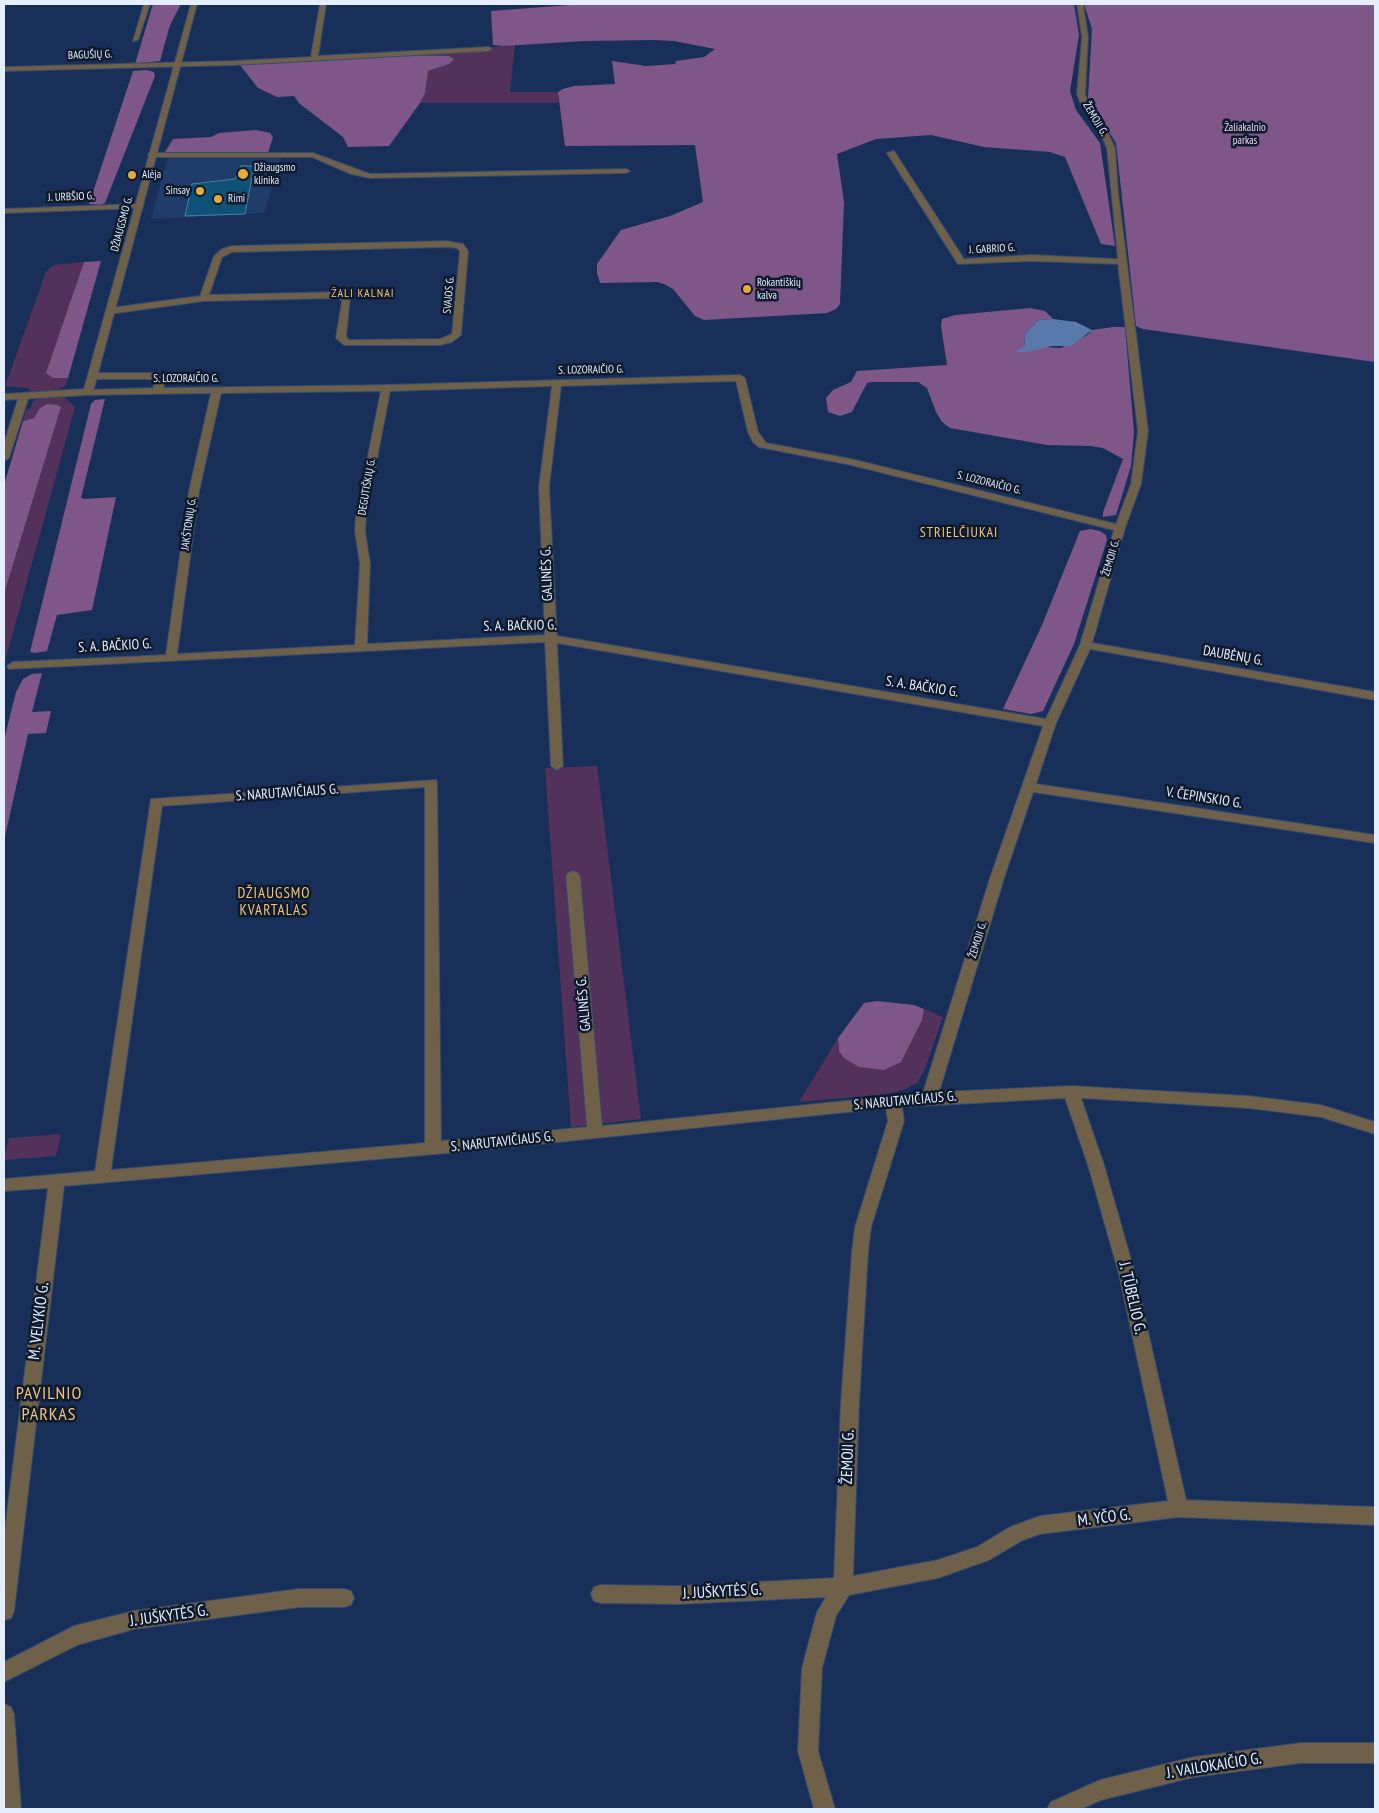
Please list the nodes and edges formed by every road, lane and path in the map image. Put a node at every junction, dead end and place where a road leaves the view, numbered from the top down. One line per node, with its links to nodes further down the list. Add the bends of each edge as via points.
1 (147, 4): 5 (street)
2 (194, 4): 8 (street, DŽIAUGSMO G.)
3 (323, 4): 7 (street)
4 (1080, 4): 15 (street, ŽEMOJI G., via 1085,37 1081,94 1112,148)
5 (135, 40)
6 (489, 49): 7 (street, BAGUŠIŲ G.)
7 (314, 58): 8 (street, BAGUŠIŲ G.)
8 (178, 64): 9 (street, BAGUŠIŲ G.); 11 (street, DŽIAUGSMO G.)
9 (4, 69)
10 (890, 153): 15 (street, J. GABRIO G., via 961,262 1032,258)
11 (152, 155): 12 (street, via 313,155 354,172 376,176); 13 (street, DŽIAUGSMO G.)
12 (626, 171)
13 (139, 206): 14 (street, J. URBŠIO G.); 17 (street, DŽIAUGSMO G.)
14 (4, 211)
15 (1123, 262): 27 (street, ŽEMOJI G., via 1143,432 1136,484)
16 (204, 298): 16 (street, SVAJOS G., via 340,295 346,297 341,338 347,343 440,342 456,335 464,251 460,246 447,244 232,249 218,256); 17 (street, SVAJOS G.)
17 (110, 311): 18 (street, DŽIAUGSMO G.)
18 (92, 376): 21 (street, via 156,376 161,381); 22 (street, DŽIAUGSMO G.)
19 (557, 383): 20 (street, S. LOZORAIČIO G.); 27 (street, S. LOZORAIČIO G., via 740,378 754,432 763,445 851,462); 28 (street, GALINĖS G., via 544,487)
20 (386, 388): 23 (street, S. LOZORAIČIO G.); 30 (street, DEGUTIŠKIŲ G., via 361,516 365,564)
21 (157, 391): 22 (street, S. LOZORAIČIO G.); 23 (street, S. LOZORAIČIO G.)
22 (88, 392): 24 (street, S. LOZORAIČIO G.)
23 (216, 392): 31 (street, JAKŠTONIŲ G., via 194,491)
24 (24, 396): 25 (street, S. LOZORAIČIO G.); 26 (street)
25 (4, 397)
26 (4, 458)
27 (1120, 528): 29 (street, ŽEMOJI G.)
28 (549, 638): 30 (street, S. A. BAČKIO G.); 34 (street, S. A. BAČKIO G.); 35 (street, GALINĖS G.)
29 (1086, 645): 33 (street, DAUBĖNŲ G.); 34 (street, ŽEMOJI G.)
30 (361, 646): 31 (street, S. A. BAČKIO G.)
31 (171, 658): 32 (street, S. A. BAČKIO G.)
32 (13, 666)
33 (1375, 696)
34 (1050, 723): 36 (street, ŽEMOJI G.)
35 (557, 766)
36 (1029, 787): 37 (street, V. ČEPINSKIO G.); 40 (street, ŽEMOJI G., via 997,878)
37 (1375, 839)
38 (573, 876): 43 (street, GALINĖS G.)
39 (1071, 1092): 40 (street, S. NARUTAVIČIAUS G.); 42 (street, S. NARUTAVIČIAUS G., via 1248,1102 1321,1112); 48 (street, J. TŪBELIO G., via 1127,1274)
40 (929, 1098): 41 (street, S. NARUTAVIČIAUS G.)
41 (893, 1101): 43 (street, S. NARUTAVIČIAUS G.); 50 (street, ŽEMOJI G., via 896,1121 863,1227 860,1252)
42 (1375, 1128)
43 (595, 1132): 44 (street, S. NARUTAVIČIAUS G.)
44 (433, 1148): 45 (street, S. NARUTAVIČIAUS G.); 45 (street, S. NARUTAVIČIAUS G., via 431,783 156,802)
45 (102, 1176): 46 (street, S. NARUTAVIČIAUS G.)
46 (57, 1180): 47 (street, S. NARUTAVIČIAUS G.); 53 (street, M. VELYKIO G.)
47 (4, 1185)
48 (1179, 1508): 49 (street, M. YČO G.); 50 (street, M. YČO G., via 1040,1526 1017,1534 982,1554 938,1569)
49 (1375, 1516)
50 (843, 1587): 51 (street, J. JUŠKYTĖS G., via 680,1595); 58 (street, via 827,1612 812,1668 808,1752)
51 (601, 1594)
52 (344, 1598): 54 (street, J. JUŠKYTĖS G., via 299,1598 134,1620 74,1636)
53 (4, 1611)
54 (4, 1672)
55 (4, 1714): 57 (street)
56 (1375, 1753): 59 (street, J. VAILOKAIČIO G., via 1301,1753 1194,1767 1100,1790)
57 (11, 1809)
58 (824, 1809)
59 (1058, 1809)

